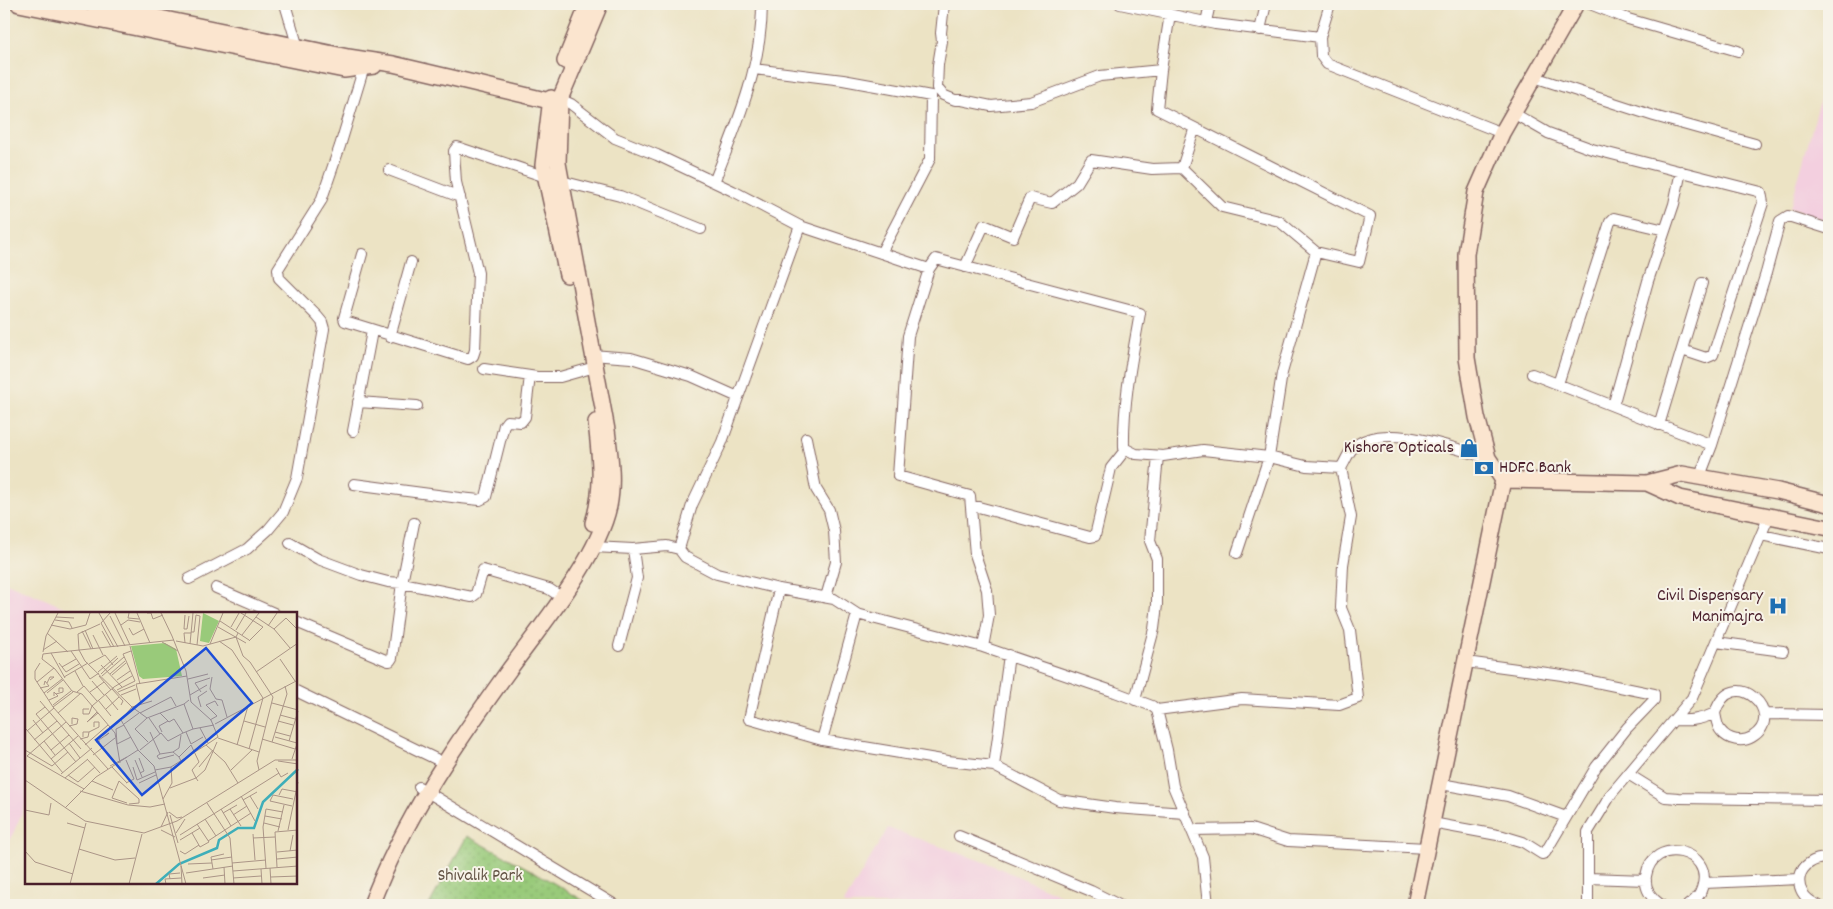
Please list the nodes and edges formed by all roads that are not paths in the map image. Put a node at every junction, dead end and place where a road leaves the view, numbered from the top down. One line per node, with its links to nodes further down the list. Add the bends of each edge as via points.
1 (19, 4): 14 (street)
2 (92, 4): 19 (street)
3 (285, 4): 19 (street)
4 (588, 4): 27 (street)
5 (600, 4): 27 (street)
6 (762, 4): 24 (street, via 762,28)
7 (944, 4): 25 (street, via 937,88 955,100 991,106 1031,102 1100,76)
8 (1120, 4): 15 (street)
9 (1210, 4): 16 (street)
10 (1266, 4): 17 (street)
11 (1330, 4): 18 (street)
12 (1576, 4): 26 (street)
13 (1590, 4): 20 (street, via 1628,20)
14 (54, 7): 21 (street)
15 (1170, 14): 16 (street); 25 (street)
16 (1206, 22): 17 (street)
17 (1260, 30): 18 (street)
18 (1320, 37): 30 (street, via 1321,56 1327,64)
19 (298, 46): 21 (street); 22 (street)
20 (1738, 51)
21 (303, 61): 23 (street, via 344,70)
22 (393, 64): 23 (street); 27 (street)
23 (364, 67): 88 (street, via 321,201 278,269 279,278 318,316 324,329 297,478 283,512 268,530 247,549)
24 (754, 69): 36 (street, via 738,122); 43 (street, via 843,80 931,96 930,159)
25 (1162, 70): 29 (street, via 1157,109)
26 (1534, 77): 28 (street); 31 (street, via 1654,116)
27 (556, 101): 35 (street, via 544,165); 36 (street, via 571,104 615,138)
28 (1513, 113): 30 (street); 34 (street, via 1548,133 1592,149)
29 (1194, 130): 32 (street); 42 (street, via 1370,216 1359,262)
30 (1502, 133): 69 (street, via 1476,192 1466,254 1467,358)
31 (1755, 144)
32 (1182, 168): 42 (street, via 1222,207 1279,221); 46 (street, via 1152,169 1091,160 1077,183 1052,203 1030,198 1013,237 984,225)
33 (389, 170): 37 (street)
34 (1681, 171): 41 (street); 51 (street, via 1761,192 1763,196 1714,355 1706,358)
35 (553, 179): 37 (street, via 457,147 454,150); 39 (street, via 620,196); 52 (street); 54 (street)
36 (714, 182): 38 (street)
37 (460, 197): 50 (street, via 478,273 473,356 468,360)
38 (800, 226): 43 (street); 58 (street)
39 (701, 229)
40 (1829, 229): 65 (street, via 1788,216 1780,221)
41 (1665, 230): 57 (street, via 1614,218 1610,222); 61 (street)
42 (1316, 252): 68 (street, via 1282,373)
43 (881, 253): 47 (street)
44 (362, 254): 49 (street, via 344,318 347,323)
45 (411, 262): 50 (street)
46 (965, 266): 47 (street, via 936,259); 66 (street, via 1140,313 1124,420)
47 (929, 269): 77 (street, via 908,336 898,476 970,496)
48 (1702, 283): 51 (street)
49 (372, 331): 50 (street); 59 (street)
50 (390, 337)
51 (1682, 350): 62 (street)
52 (592, 355): 58 (street, via 631,358 692,376); 83 (street, via 612,469 609,506)
53 (484, 369): 56 (street)
54 (588, 369): 56 (street, via 560,377); 92 (street, via 601,472 598,506 586,541)
55 (1532, 374): 57 (street)
56 (530, 376): 74 (street, via 525,417 521,422 508,421 504,425 486,497 480,500)
57 (1558, 384): 61 (street)
58 (738, 397): 85 (street, via 722,442 692,505)
59 (358, 402): 60 (street); 63 (street)
60 (417, 406)
61 (1613, 406): 62 (street)
62 (1659, 424): 65 (street)
63 (353, 431)
64 (806, 438): 93 (street, via 816,489 829,510 834,531 836,562)
65 (1712, 445): 71 (street)
66 (1126, 449): 67 (street, via 1136,454); 77 (street, via 1111,468 1096,536)
67 (1158, 456): 68 (street, via 1203,450); 104 (street, via 1150,541 1157,559 1157,605)
68 (1269, 457): 70 (street, via 1306,466); 87 (street)
69 (1488, 458): 70 (street, via 1409,436 1372,437 1353,448); 72 (street)
70 (1341, 468): 105 (street, via 1351,517 1343,565 1341,608 1350,630 1358,698 1339,705 1242,699)
71 (1700, 476): 73 (street, via 1682,474); 75 (street)
72 (1503, 480): 73 (street); 102 (street)
73 (1647, 483): 78 (street, via 1680,498)
74 (354, 484)
75 (1778, 491): 76 (street); 78 (street)
76 (1829, 504)
77 (971, 505): 99 (street, via 975,554 986,590 989,615)
78 (1769, 516): 80 (street); 81 (street)
79 (414, 523): 89 (street)
80 (1829, 528)
81 (1761, 535): 86 (street); 97 (street)
82 (290, 543): 89 (street, via 318,559 361,575)
83 (593, 547): 84 (street); 92 (street)
84 (632, 549): 85 (street, via 667,546); 98 (street, via 637,578)
85 (679, 549): 91 (street, via 685,557 718,574)
86 (1829, 550)
87 (1237, 553)
88 (190, 579)
89 (402, 583): 92 (street, via 472,597 484,570); 96 (street, via 390,661)
90 (216, 588): 94 (street)
91 (779, 590): 93 (street); 110 (street, via 750,720)
92 (557, 594): 111 (street); 115 (street)
93 (826, 597): 95 (street, via 834,598)
94 (272, 612)
95 (857, 614): 99 (street); 110 (street)
96 (298, 623)
97 (1716, 642): 100 (street); 109 (street, via 1692,698)
98 (620, 646)
99 (984, 647): 101 (street)
100 (1783, 651)
101 (1009, 655): 104 (street); 112 (street)
102 (1466, 662): 114 (street); 118 (street, via 1562,675 1654,694 1654,700 1596,767)
103 (298, 692): 111 (street)
104 (1135, 700): 105 (street)
105 (1157, 710): 117 (street, via 1173,786)
106 (1715, 713): 107 (street, via 1725,695 1740,691 1754,696); 107 (street, via 1720,730 1735,740 1752,737 1759,731); 109 (street, via 1691,721)
107 (1764, 714): 108 (street)
108 (1829, 715)
109 (1674, 720): 113 (street)
110 (822, 740): 112 (street)
111 (436, 759): 115 (street)
112 (994, 766): 117 (street, via 1059,800)
113 (1628, 774): 116 (street, via 1664,796 1679,798); 124 (street, via 1588,832)
114 (1441, 784): 118 (street, via 1508,796); 119 (street)
115 (423, 789): 129 (street, via 384,852); 130 (street); 131 (street)
116 (1829, 800)
117 (1185, 813): 120 (street)
118 (1566, 817): 119 (street, via 1545,854 1503,836)
119 (1432, 823): 122 (street)
120 (1192, 830): 122 (street, via 1251,829 1288,841); 133 (street, via 1203,857)
121 (959, 836): 128 (street, via 1090,891)
122 (1427, 848): 134 (street)
123 (1829, 858): 125 (street, via 1819,857 1810,862 1802,869)
124 (1588, 878): 126 (street); 135 (street)
125 (1799, 879): 127 (street); 138 (street, via 1804,896)
126 (1646, 880): 127 (street, via 1651,862 1667,852 1676,851 1694,857 1700,865); 136 (street, via 1648,891)
127 (1704, 883): 137 (street, via 1701,894)
128 (1102, 902): 132 (street)
129 (362, 905)
130 (371, 905)
131 (615, 905)
132 (1119, 905)
133 (1208, 905)
134 (1415, 905)
135 (1588, 905)
136 (1661, 905)
137 (1688, 905)
138 (1818, 905)

